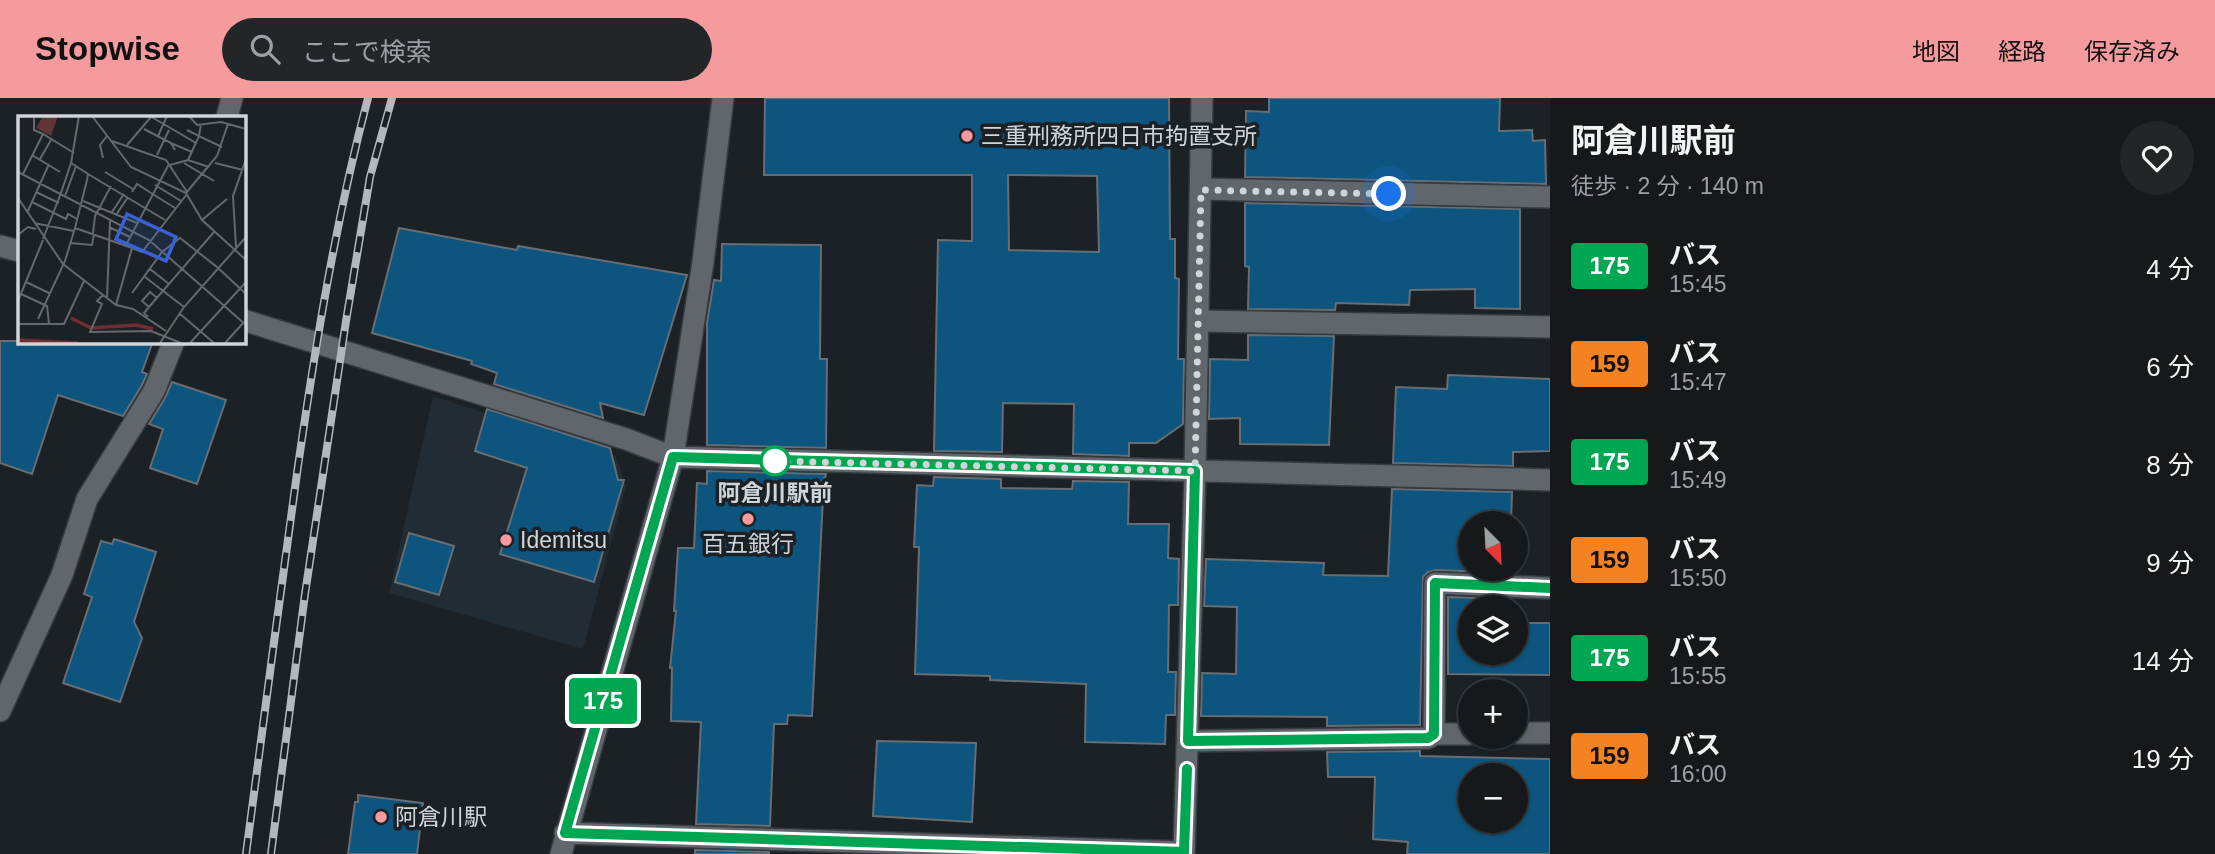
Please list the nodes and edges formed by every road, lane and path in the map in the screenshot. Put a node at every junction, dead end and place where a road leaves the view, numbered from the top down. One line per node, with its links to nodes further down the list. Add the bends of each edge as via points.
1 (232, 98): 4 (street)
2 (723, 98): 13 (street, via 704,262)
3 (1202, 98): 5 (street)
4 (227, 116)
5 (1201, 190): 6 (street); 10 (street)
6 (1550, 197)
7 (0, 246): 8 (street)
8 (18, 251)
9 (245, 321): 13 (street)
10 (1198, 321): 11 (street); 14 (street)
11 (1550, 327)
12 (173, 343): 17 (street, via 155,391 88,499 62,575)
13 (673, 457): 14 (street); 23 (street)
14 (1195, 471): 15 (street); 22 (street)
15 (1550, 480)
16 (1550, 588): 20 (street, via 1435,583)
17 (0, 711)
18 (1528, 733): 19 (street)
19 (1550, 733)
20 (1434, 734): 21 (street); 22 (street, via 1428,738)
21 (1458, 734)
22 (1188, 741): 24 (street)
23 (563, 844): 24 (street)
24 (1184, 853)

